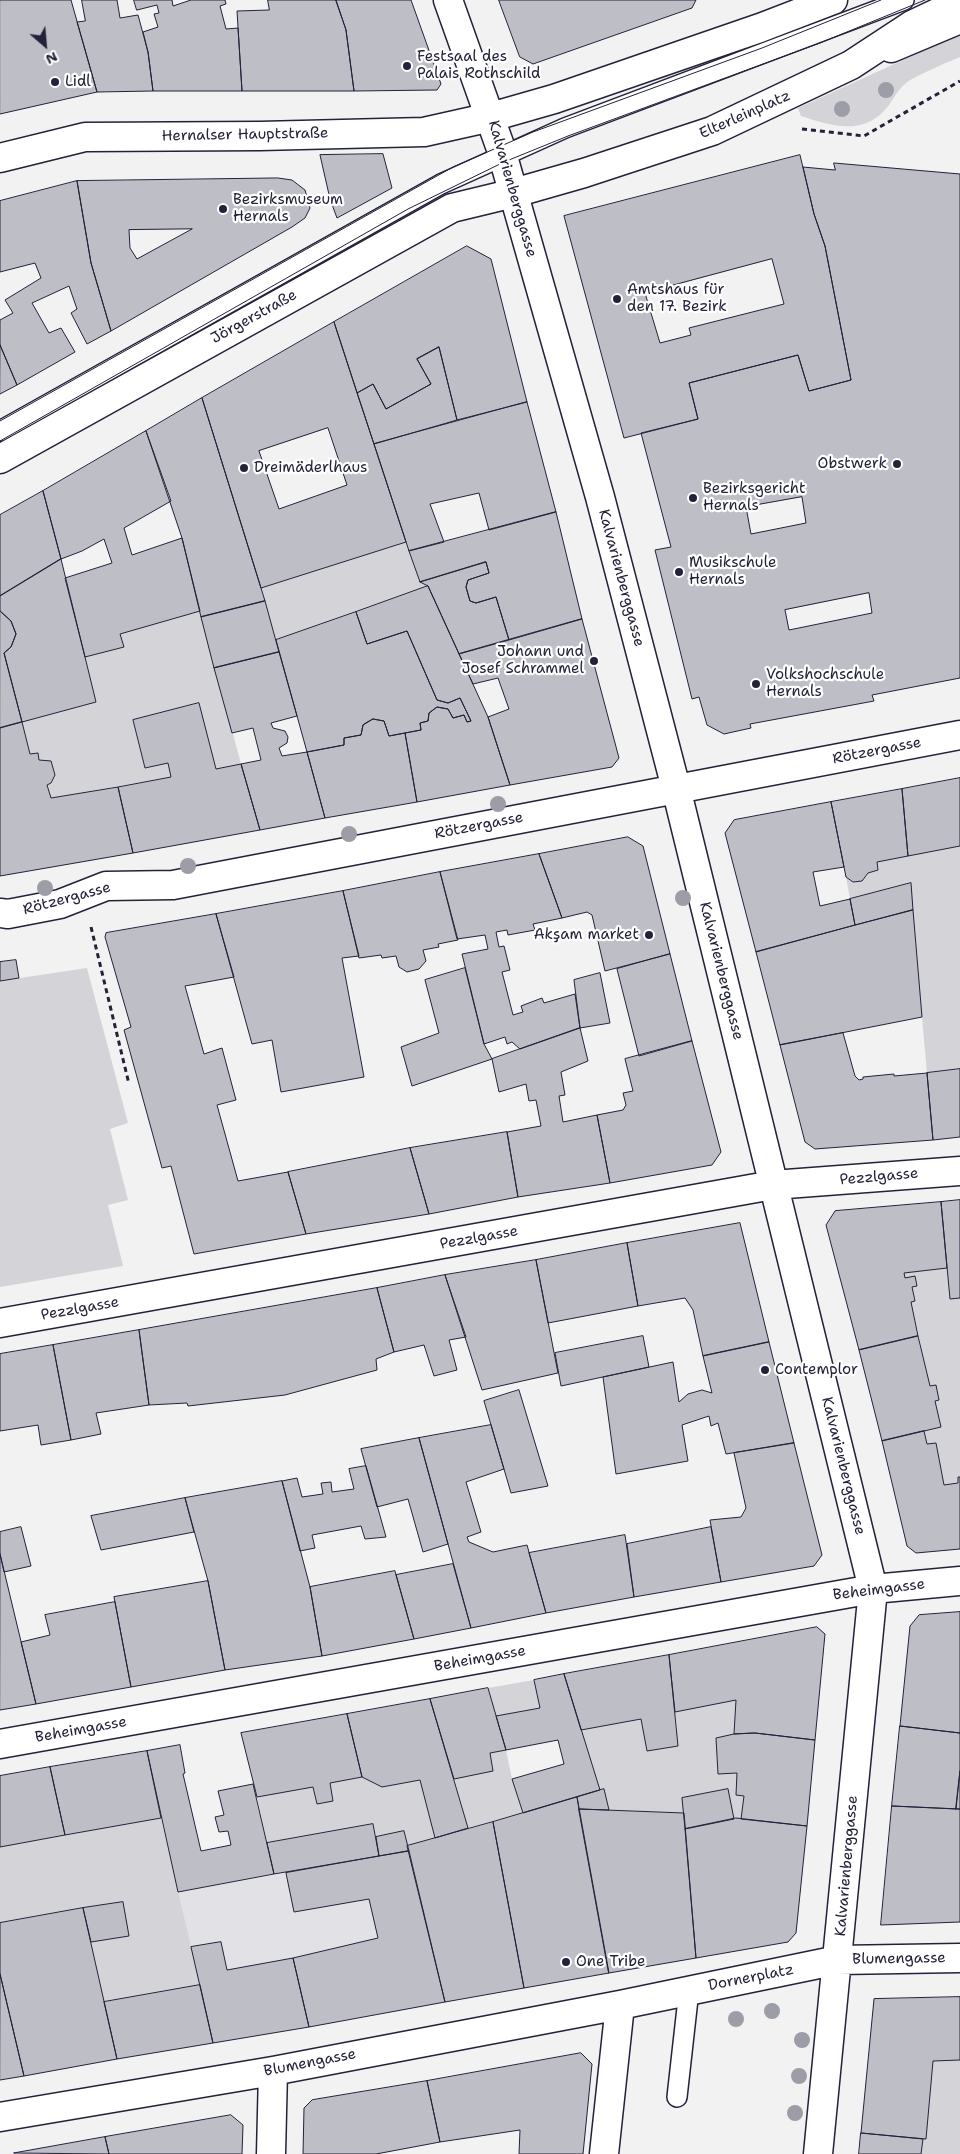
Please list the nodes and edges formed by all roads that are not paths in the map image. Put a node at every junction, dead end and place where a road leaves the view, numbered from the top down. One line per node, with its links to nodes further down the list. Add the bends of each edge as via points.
1 (448, 0): 7 (street, Kalvarienberggasse)
2 (834, 0): 7 (street, via 582,90)
3 (904, 0): 8 (lane)
4 (960, 2): 6 (street, Elterleinplatz, via 912,25)
5 (960, 19): 6 (street)
6 (851, 65): 10 (street, Elterleinplatz, via 712,131 584,174)
7 (491, 117): 8 (street, Kalvarienberggasse); 9 (street, Hernalser Hauptstraße, via 424,132 84,137)
8 (502, 155): 10 (street, Kalvarienberggasse); 11 (lane, via 441,184)
9 (0, 158)
10 (514, 193): 12 (street, Jörgerstraße, via 452,208); 14 (street, Kalvarienberggasse, via 600,497)
11 (0, 431)
12 (0, 459)
13 (960, 735): 14 (street, Rötzergasse)
14 (676, 788): 15 (street, Rötzergasse, via 173,885 106,886 60,904); 17 (street, Kalvarienberggasse)
15 (0, 913)
16 (960, 1170): 17 (street, Pezzlgasse)
17 (773, 1185): 18 (street, Pezzlgasse); 20 (street, Kalvarienberggasse)
18 (0, 1323)
19 (960, 1581): 20 (street, Beheimgasse)
20 (873, 1588): 21 (street, Beheimgasse); 23 (street, Kalvarienberggasse)
21 (0, 1744)
22 (960, 1958): 23 (street, Blumengasse)
23 (838, 1960): 24 (street, Dornerplatz); 31 (street)
24 (688, 1990): 25 (street, Dornerplatz); 27 (lane)
25 (620, 2005): 26 (street, Blumengasse); 30 (street)
26 (273, 2071): 28 (street, Blumengasse); 29 (street)
27 (677, 2097)
28 (0, 2117)
29 (270, 2154)
30 (604, 2154)
31 (818, 2154)

